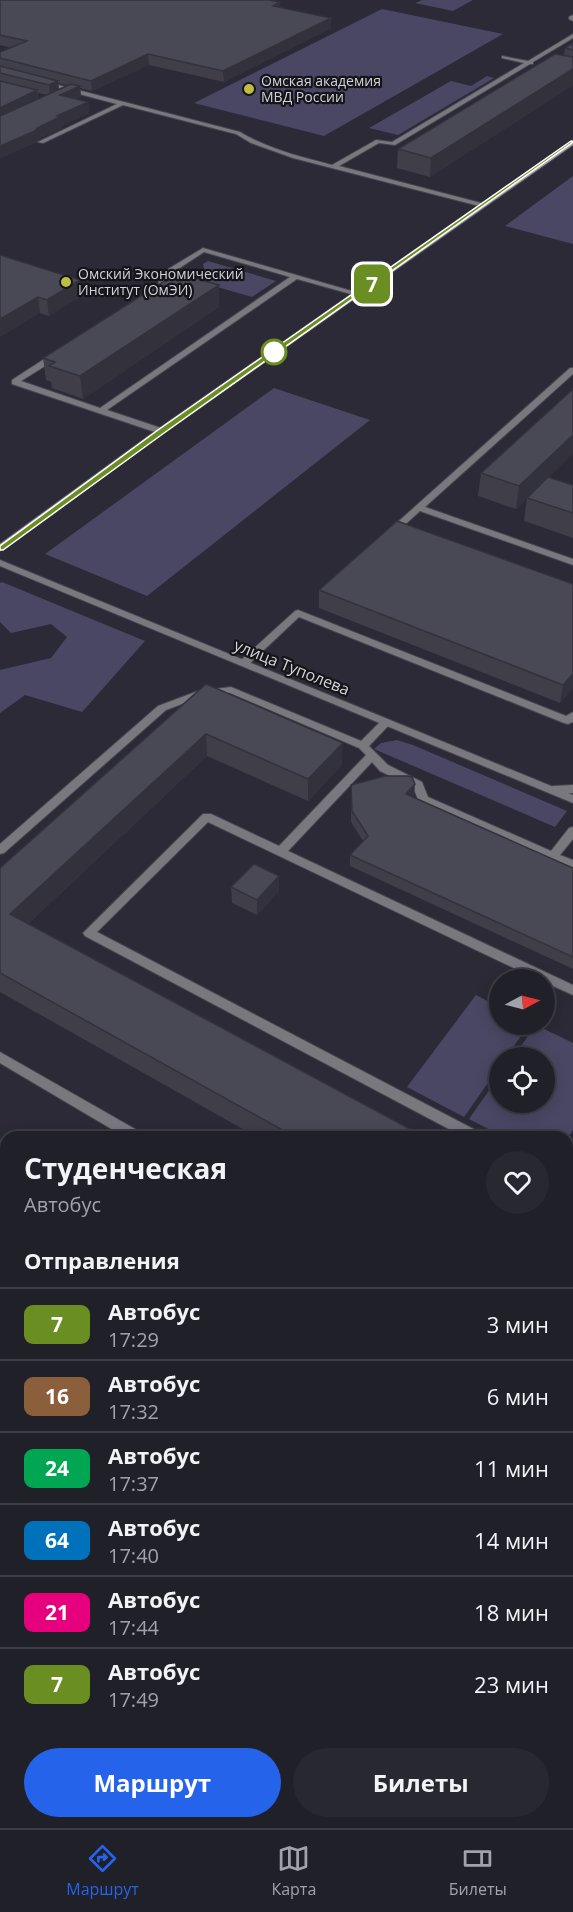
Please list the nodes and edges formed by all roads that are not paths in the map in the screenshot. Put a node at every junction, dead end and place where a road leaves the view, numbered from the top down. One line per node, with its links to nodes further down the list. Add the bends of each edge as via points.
1 (573, 36): 3 (street)
2 (504, 57): 3 (street)
3 (529, 63): 4 (street); 11 (street, via 393,144 378,141)
4 (541, 65)
5 (38, 82): 6 (street)
6 (72, 90): 7 (street); 8 (street)
7 (58, 97)
8 (123, 103): 9 (street); 11 (street, via 238,133 253,142)
9 (41, 142)
10 (573, 142): 12 (main road)
11 (333, 167): 12 (street)
12 (483, 205): 14 (main road)
13 (296, 276): 14 (street); 15 (street, via 203,250 163,276 161,289); 18 (street)
14 (358, 294): 19 (main road)
15 (141, 301)
16 (63, 351): 18 (street, via 15,381)
17 (573, 370): 20 (street)
18 (101, 411): 19 (street)
19 (161, 431): 22 (main road)
20 (419, 508): 21 (street, via 393,531); 23 (street)
21 (404, 535)
22 (0, 548)
23 (573, 562)
24 (0, 563): 25 (street, улица Туполева)
25 (244, 663): 26 (street, via 298,613 568,721); 27 (street, улица Туполева)
26 (573, 715)
27 (387, 722): 28 (street); 31 (street, улица Туполева)
28 (363, 746): 29 (street); 34 (street, via 231,690 198,694 162,708)
29 (371, 756): 35 (street); 36 (street, via 384,768 418,786 423,799)
30 (573, 789): 31 (street)
31 (553, 790): 32 (street, улица Туполева)
32 (573, 799)
33 (573, 831): 36 (street)
34 (0, 850)
35 (280, 852): 38 (street); 41 (street, via 207,817 89,933)
36 (554, 856): 37 (street)
37 (573, 865)
38 (573, 990)
39 (0, 1057): 40 (street)
40 (127, 1131)
41 (465, 1131)

